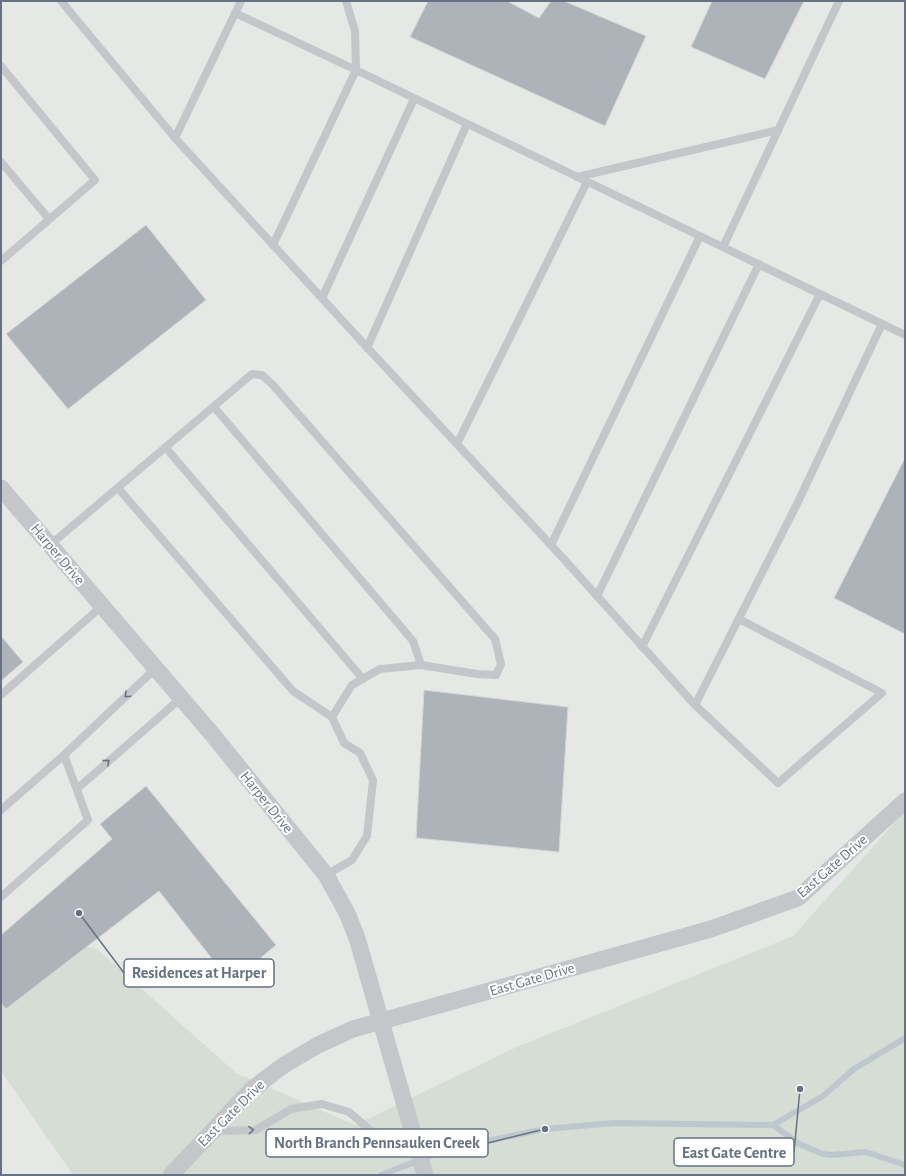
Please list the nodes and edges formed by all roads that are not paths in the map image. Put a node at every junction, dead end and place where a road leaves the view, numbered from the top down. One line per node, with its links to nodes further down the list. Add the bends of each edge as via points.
1 (61, 1): 11 (lane)
2 (241, 1): 5 (lane)
3 (346, 1): 7 (lane, via 355,32)
4 (839, 1): 10 (lane)
5 (235, 13): 7 (lane); 11 (lane)
6 (1, 66): 15 (lane, via 95,180)
7 (356, 70): 8 (lane); 17 (lane)
8 (414, 99): 9 (lane); 22 (lane)
9 (467, 124): 13 (lane); 25 (lane)
10 (778, 130): 13 (lane); 18 (lane)
11 (175, 138): 17 (lane)
12 (1, 162): 15 (lane)
13 (578, 177): 14 (lane)
14 (586, 182): 16 (lane); 27 (lane)
15 (49, 220): 19 (lane)
16 (700, 236): 18 (lane); 32 (lane)
17 (273, 245): 22 (lane)
18 (723, 247): 20 (lane)
19 (2, 259)
20 (759, 264): 21 (lane); 33 (lane)
21 (820, 294): 23 (lane); 36 (lane)
22 (322, 298): 25 (lane)
23 (882, 324): 24 (lane); 35 (lane, via 797,504)
24 (905, 335)
25 (367, 348): 27 (lane)
26 (214, 407): 28 (lane); 37 (lane, via 413,641); 37 (lane, via 252,374 262,375 495,639 502,664 496,675)
27 (457, 444): 32 (lane)
28 (166, 448): 30 (lane); 39 (lane)
29 (1, 488): 31 (street, Harper Drive)
30 (118, 488): 31 (lane); 43 (lane, via 293,691)
31 (50, 545): 34 (street, Harper Drive)
32 (551, 545): 33 (lane)
33 (597, 596): 36 (lane)
34 (102, 606): 38 (street, Harper Drive); 40 (lane)
35 (739, 619): 42 (lane); 42 (lane, via 882,693 778,783)
36 (642, 647): 42 (lane)
37 (421, 665): 39 (lane, via 380,670)
38 (156, 668): 41 (street, Harper Drive); 44 (lane, one-way to 44)
39 (363, 679): 43 (lane, via 352,685)
40 (1, 695)
41 (181, 698): 45 (lane, one-way to 41); 48 (street, Harper Drive)
42 (695, 705)
43 (332, 717): 48 (lane, via 344,743 360,753 373,780 367,836 352,860)
44 (64, 755): 45 (lane); 47 (lane)
45 (78, 788): 49 (lane, via 88,820)
46 (905, 801): 50 (street, East Gate Drive, via 798,898 711,929)
47 (1, 810)
48 (326, 875): 50 (street, Harper Drive, via 357,938)
49 (1, 897)
50 (381, 1021): 51 (street, East Gate Drive, via 332,1038 284,1065 251,1090); 52 (street, Harper Drive)
51 (212, 1131): 52 (lane, one-way to 52, via 256,1130 291,1109 322,1104 349,1112 382,1140); 53 (street, East Gate Drive)
52 (418, 1151): 54 (street, Harper Drive)
53 (171, 1175)
54 (425, 1175)

